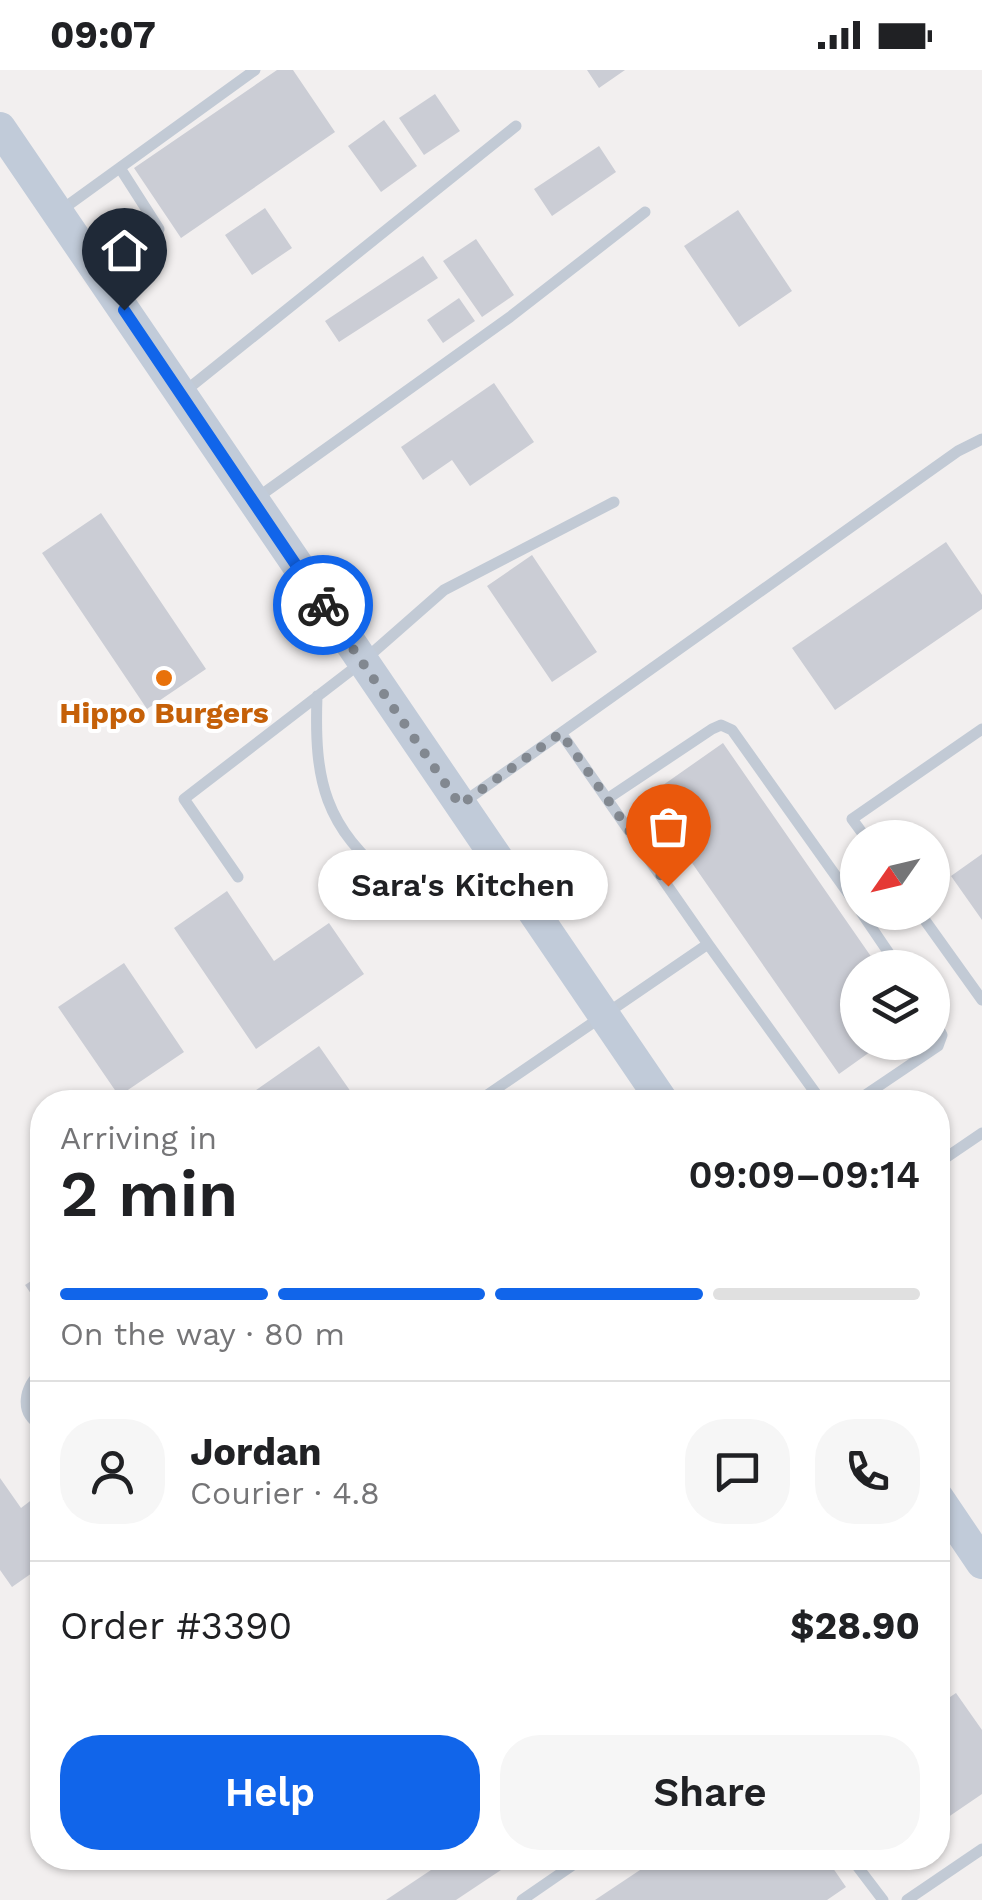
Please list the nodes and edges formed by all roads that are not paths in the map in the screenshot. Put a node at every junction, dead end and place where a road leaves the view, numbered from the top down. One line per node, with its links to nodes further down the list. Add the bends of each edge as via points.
1 (255, 70): 4 (lane)
2 (516, 126): 8 (lane)
3 (0, 128): 5 (main road)
4 (120, 168): 5 (lane); 7 (lane, via 159,229 147,250)
5 (57, 212): 7 (main road)
6 (646, 212): 10 (lane)
7 (104, 282): 8 (main road)
8 (181, 395): 10 (main road)
9 (982, 439): 15 (lane)
10 (253, 501): 12 (main road)
11 (614, 502): 12 (lane, via 444,590)
12 (362, 662): 13 (lane); 17 (main road)
13 (317, 696): 19 (lane, via 184,799); 21 (lane, via 315,749 322,781 339,826 362,856 414,899 447,913 465,911)
14 (982, 730): 18 (lane)
15 (561, 733): 16 (lane); 17 (lane)
16 (607, 799): 20 (lane, via 721,726 732,730); 23 (lane)
17 (460, 805): 21 (main road)
18 (853, 820)
19 (238, 877)
20 (840, 883)
21 (514, 884): 25 (main road)
22 (932, 930): 24 (lane)
23 (708, 944): 25 (lane); 29 (lane)
24 (982, 1000)
25 (604, 1017): 27 (lane); 28 (main road)
26 (917, 1060): 30 (lane)
27 (494, 1090)
28 (655, 1090)
29 (813, 1090)
30 (873, 1090)
31 (982, 1133): 32 (lane)
32 (950, 1155)
33 (30, 1386): 34 (lane)
34 (30, 1415)
35 (950, 1516): 36 (main road)
36 (982, 1563)
37 (982, 1849): 42 (lane)
38 (566, 1870): 40 (lane)
39 (861, 1870): 41 (lane)
40 (522, 1900)
41 (883, 1900)
42 (907, 1900)

